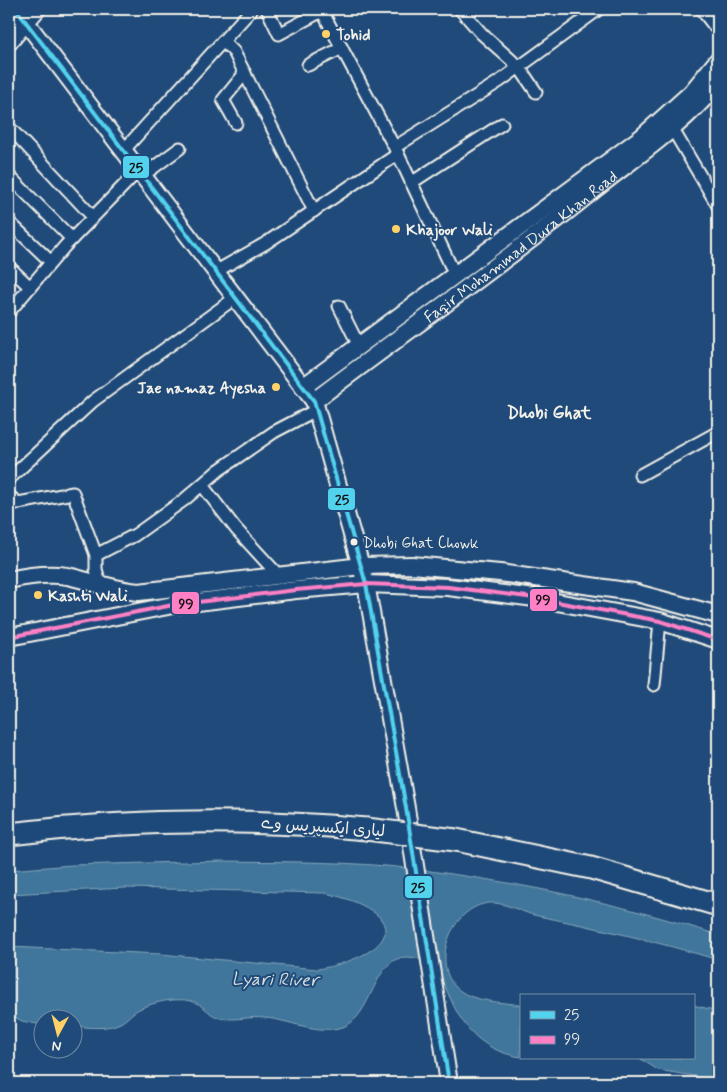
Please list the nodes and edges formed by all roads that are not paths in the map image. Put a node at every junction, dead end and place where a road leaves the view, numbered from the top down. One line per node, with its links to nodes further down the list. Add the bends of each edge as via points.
1 (16, 9): 9 (main road)
2 (38, 9): 9 (main road)
3 (252, 9): 11 (street)
4 (267, 9): 8 (street, via 278,34)
5 (460, 9): 16 (street)
6 (599, 9): 16 (street)
7 (701, 9): 10 (street)
8 (322, 10): 13 (street)
9 (24, 23): 12 (main road); 25 (main road)
10 (718, 31)
11 (223, 41): 17 (street, via 234,52); 25 (street)
12 (9, 42)
13 (342, 48): 15 (street); 26 (street)
14 (718, 60): 21 (main road, Faqir Mohammad Dura Khan Road)
15 (308, 65)
16 (519, 67): 19 (street); 26 (street)
17 (245, 73): 20 (street, via 223,100); 31 (street)
18 (718, 83): 21 (main road, Faqir Mohammad Dura Khan Road)
19 (536, 92)
20 (236, 123)
21 (669, 123): 30 (street); 38 (main road, Faqir Mohammad Dura Khan Road, via 642,138); 45 (main road, Faqir Mohammad Dura Khan Road, via 527,245)
22 (502, 124): 29 (street)
23 (9, 127): 32 (street)
24 (180, 148): 27 (street)
25 (122, 151): 27 (main road)
26 (397, 151): 29 (street); 31 (street)
27 (140, 174): 32 (street); 37 (main road)
28 (9, 176): 34 (street)
29 (411, 182): 38 (street)
30 (718, 206)
31 (314, 211): 37 (street)
32 (93, 217): 34 (street)
33 (9, 222): 35 (street)
34 (72, 239): 35 (street)
35 (51, 262): 39 (street)
36 (9, 267): 39 (street)
37 (215, 272): 40 (main road)
38 (455, 275): 43 (main road, Faqir Mohammad Dura Khan Road)
39 (30, 287): 42 (street)
40 (234, 298): 44 (main road); 48 (street, via 93,401)
41 (339, 306): 43 (street)
42 (9, 312)
43 (359, 346): 44 (main road, Faqir Mohammad Dura Khan Road)
44 (303, 387): 45 (main road)
45 (315, 406): 49 (street, via 218,470); 52 (main road)
46 (718, 432): 47 (street)
47 (640, 475)
48 (9, 480)
49 (202, 485): 51 (street, via 132,537); 53 (street, via 236,529)
50 (9, 496): 51 (street, via 18,503 74,493)
51 (96, 555): 55 (street)
52 (361, 566): 53 (main road); 56 (main road); 57 (main road, via 441,567 528,576 658,597)
53 (280, 577): 55 (main road, via 139,592)
54 (9, 580): 55 (main road, via 64,576)
55 (100, 584)
56 (366, 584): 58 (main road, via 448,587 535,598); 59 (main road, via 173,605); 64 (main road, via 406,808)
57 (718, 615)
58 (660, 621): 60 (main road); 61 (street)
59 (9, 637)
60 (718, 640)
61 (654, 685)
62 (9, 834): 63 (highway, لیاری ایکسپریس وے, bridge, via 97,825 189,821 366,828 456,840 582,866)
63 (718, 905)
64 (449, 1083)

